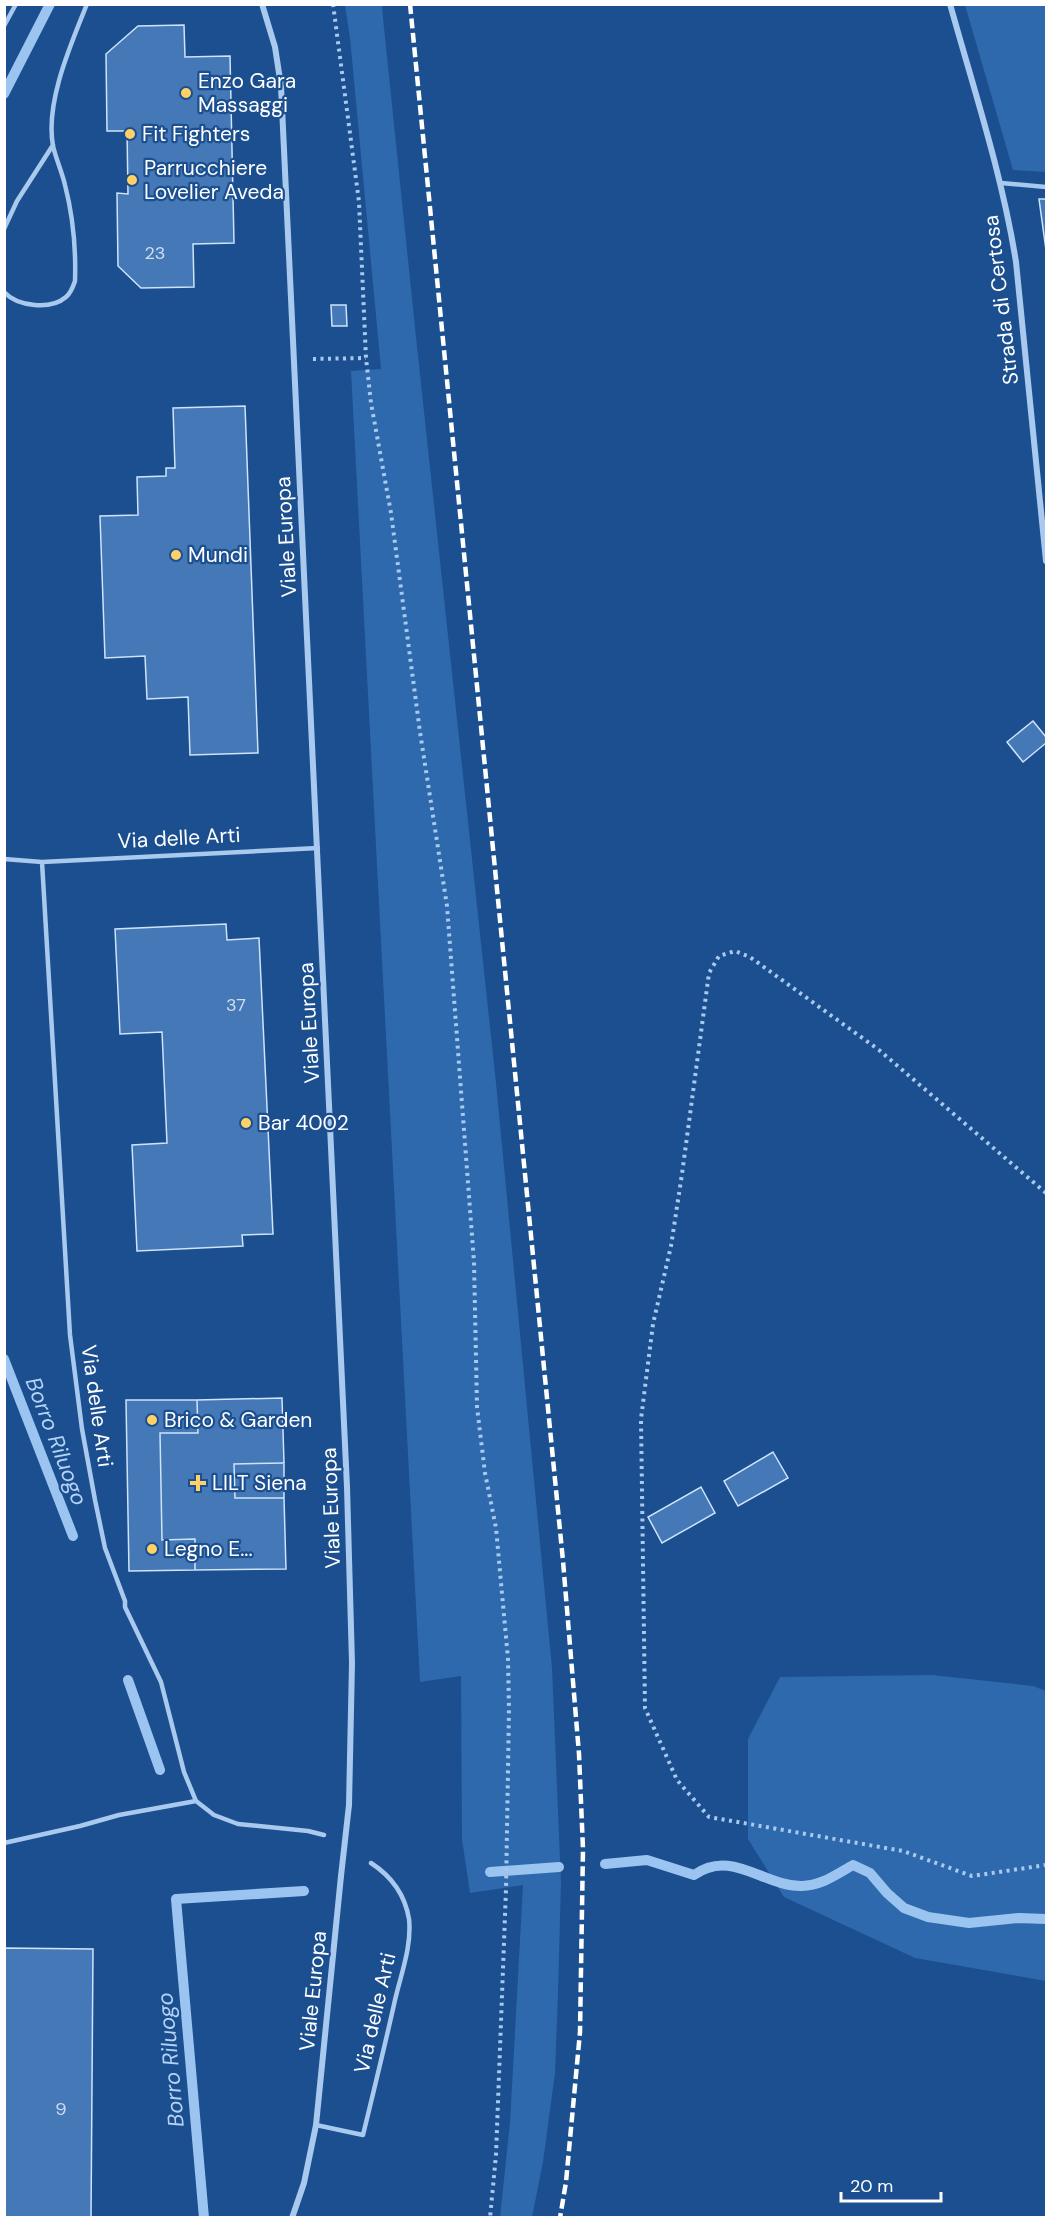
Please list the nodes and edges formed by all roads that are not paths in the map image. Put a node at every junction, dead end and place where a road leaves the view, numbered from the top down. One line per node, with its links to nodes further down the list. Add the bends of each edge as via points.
1 (16, 4): 5 (lane)
2 (87, 4): 6 (lane, via 57,87)
3 (262, 4): 12 (street, Viale Europa, via 275,47 280,86)
4 (950, 4): 7 (street, Strada di Certosa)
5 (4, 26)
6 (53, 145): 9 (lane); 10 (lane, via 70,206 75,281 64,299 48,305 20,303)
7 (1001, 183): 8 (lane); 11 (street, Strada di Certosa, via 1016,262)
8 (1047, 188)
9 (4, 229)
10 (4, 292)
11 (1047, 561)
12 (318, 848): 14 (lane, Via delle Arti); 19 (street, Viale Europa, bridge, via 351,1605 352,1723 349,1805)
13 (4, 859): 14 (lane, Via delle Arti)
14 (42, 862): 15 (lane, Via delle Arti, via 69,1335 82,1429 105,1548 125,1607 161,1682 184,1772)
15 (196, 1801): 16 (lane, via 214,1815 238,1824); 17 (lane)
16 (324, 1835)
17 (4, 1843)
18 (372, 1863): 19 (lane, Via delle Arti, via 391,1880 404,1902 409,1920 407,1952 363,2134)
19 (316, 2125): 20 (street, Viale Europa, via 304,2183)
20 (292, 2217)

